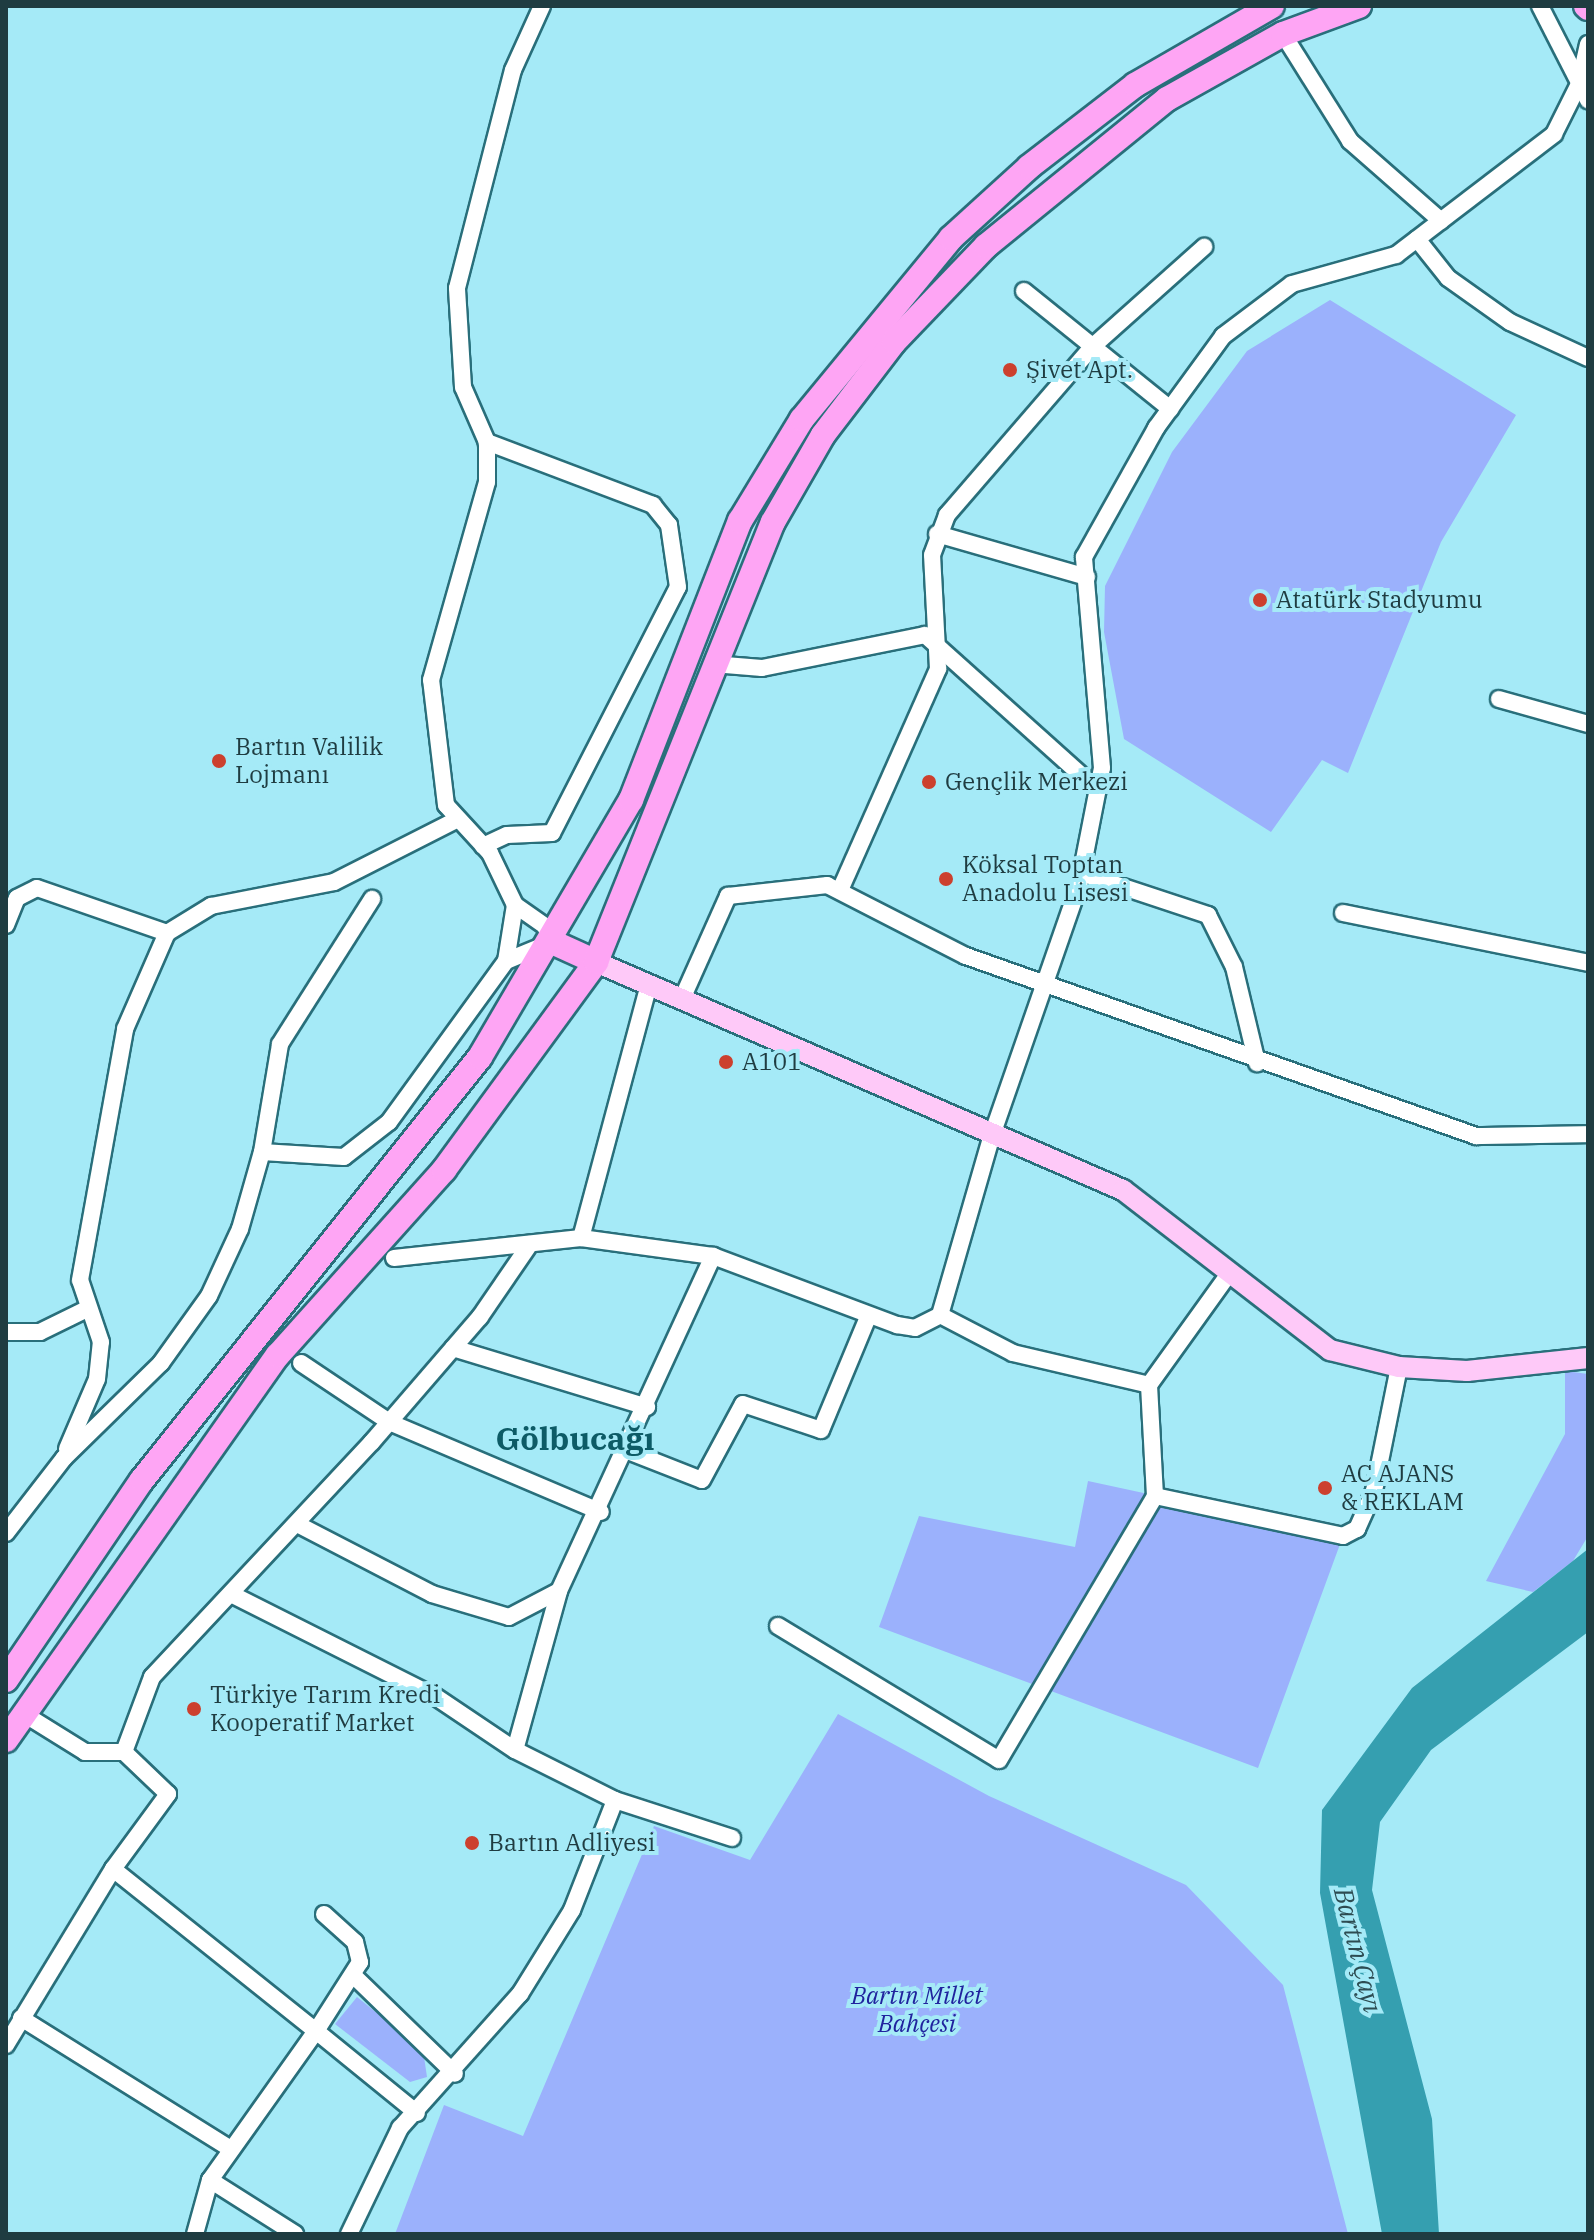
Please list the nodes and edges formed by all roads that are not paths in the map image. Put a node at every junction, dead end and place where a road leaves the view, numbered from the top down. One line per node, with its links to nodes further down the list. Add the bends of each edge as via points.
1 (542, 6): 16 (street, via 513,70 457,288 463,387)
2 (1272, 6): 33 (highway, via 1135,85 1029,167 877,321 802,419 740,521 631,800)
3 (1359, 6): 5 (highway)
4 (1540, 6): 7 (street)
5 (1283, 34): 9 (street, via 1350,141); 20 (highway, via 1167,99 1073,170 894,342 823,435 780,510)
6 (1588, 44): 7 (street)
7 (1579, 84): 8 (street); 9 (street, via 1554,134)
8 (1588, 100)
9 (1441, 221): 10 (street)
10 (1417, 239): 14 (street, via 1448,278 1510,322); 15 (street, via 1396,255 1292,284 1223,336)
11 (1204, 247): 13 (street)
12 (1024, 291): 13 (street)
13 (1091, 348): 15 (street); 17 (street)
14 (1588, 358)
15 (1170, 409): 18 (street, via 1084,557)
16 (487, 442): 24 (street, via 487,482 431,680); 25 (street, via 653,505 669,525 678,587 552,833 507,835)
17 (937, 534): 18 (street); 19 (street)
18 (1087, 577): 23 (street, via 1098,676)
19 (942, 646): 20 (street, via 925,635 762,668); 23 (street); 27 (street, via 914,729)
20 (713, 664): 35 (highway)
21 (1499, 699): 22 (street)
22 (1588, 724)
23 (1098, 790): 26 (street)
24 (454, 821): 25 (street); 32 (street, via 334,882 211,906)
25 (483, 846): 29 (street)
26 (1081, 873): 38 (street); 40 (street, via 1208,915 1234,967)
27 (841, 888): 38 (street, via 966,956); 39 (street, via 728,896)
28 (372, 899): 43 (street, via 280,1044)
29 (515, 905): 33 (street, via 545,926); 34 (street)
30 (1343, 913): 36 (street)
31 (6, 925): 32 (street, via 17,898 37,888)
32 (167, 933): 49 (street, via 125,1029 80,1280)
33 (552, 942): 34 (street); 35 (highway); 69 (highway, via 480,1057 142,1480)
34 (506, 961): 43 (street, via 389,1122 344,1157)
35 (596, 962): 37 (main road); 70 (highway, via 444,1170 278,1355)
36 (1588, 963)
37 (649, 985): 39 (main road); 44 (street)
38 (1043, 985): 40 (street); 42 (street)
39 (682, 999): 42 (main road)
40 (1257, 1063): 41 (street, via 1476,1136)
41 (1588, 1134)
42 (992, 1135): 48 (main road, via 1123,1190 1202,1246); 50 (street)
43 (262, 1152): 61 (street, via 240,1229 209,1296 161,1363)
44 (581, 1238): 45 (street); 46 (street)
45 (530, 1244): 47 (street); 53 (street)
46 (713, 1256): 51 (street, via 787,1279); 58 (street)
47 (394, 1258)
48 (1228, 1275): 56 (main road, via 1330,1350); 57 (street)
49 (85, 1310): 52 (street, via 40,1332); 61 (street, via 101,1342 97,1379)
50 (940, 1315): 51 (street, via 915,1328); 57 (street, via 1013,1353)
51 (868, 1317): 60 (street, via 821,1430 743,1404 702,1480)
52 (6, 1332)
53 (453, 1348): 58 (street); 59 (street)
54 (1588, 1358): 56 (main road, via 1467,1371)
55 (301, 1363): 59 (street)
56 (1399, 1367): 62 (street, via 1367,1517 1343,1536)
57 (1149, 1385): 62 (street)
58 (647, 1407): 60 (street)
59 (389, 1422): 63 (street); 64 (street)
60 (628, 1451): 63 (street)
61 (64, 1458): 65 (street)
62 (1155, 1496): 68 (street, via 999,1760)
63 (601, 1512): 66 (street)
64 (297, 1524): 66 (street, via 432,1594 509,1617); 67 (street)
65 (6, 1533)
66 (559, 1591): 72 (street)
67 (233, 1595): 72 (street, via 436,1697); 73 (street, via 152,1677)
68 (778, 1626)
69 (6, 1680)
70 (24, 1714): 71 (highway); 73 (street, via 85,1752)
71 (6, 1740)
72 (515, 1750): 74 (street)
73 (124, 1752): 76 (street, via 172,1789)
74 (615, 1800): 75 (street); 82 (street, via 572,1910 520,1994)
75 (732, 1838)
76 (113, 1869): 79 (street); 80 (street)
77 (324, 1914): 78 (street, via 355,1942)
78 (355, 1977): 80 (street); 82 (street)
79 (22, 2018): 81 (street); 84 (street)
80 (316, 2031): 83 (street); 84 (street)
81 (6, 2045)
82 (455, 2074): 83 (street)
83 (417, 2113): 88 (street, via 400,2128)
84 (229, 2148): 85 (street)
85 (210, 2180): 86 (street); 87 (street)
86 (195, 2234)
87 (295, 2234)
88 (349, 2234)

